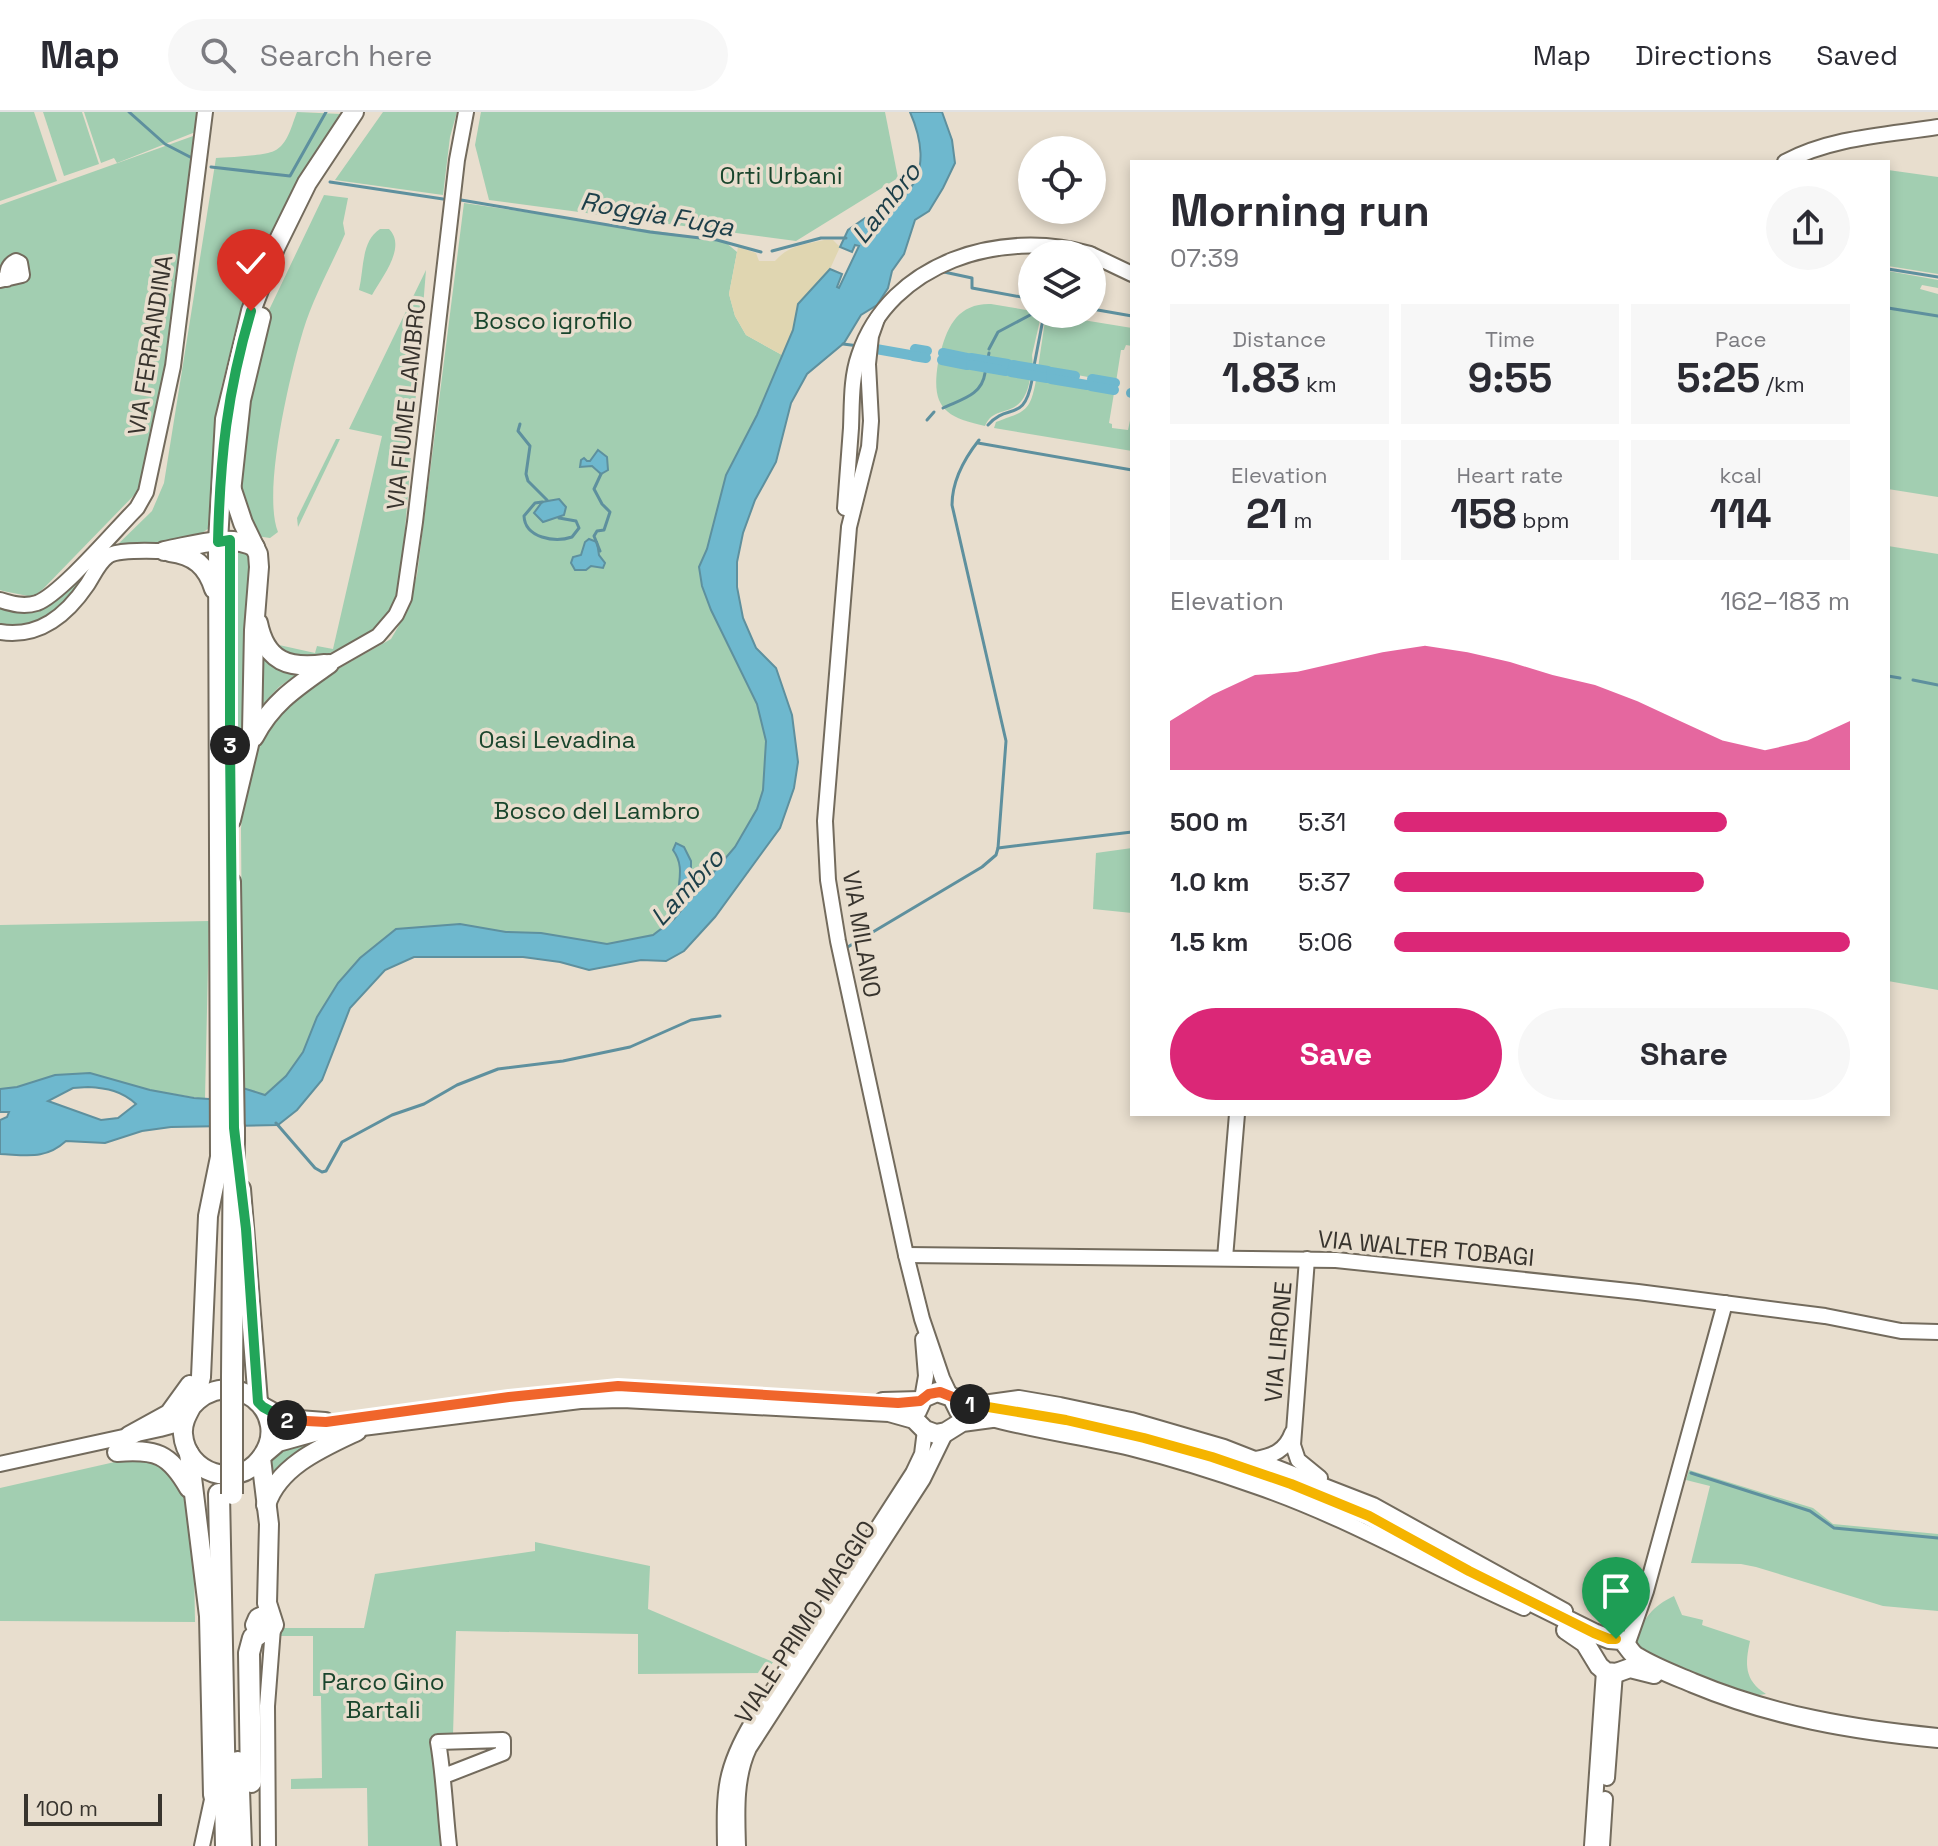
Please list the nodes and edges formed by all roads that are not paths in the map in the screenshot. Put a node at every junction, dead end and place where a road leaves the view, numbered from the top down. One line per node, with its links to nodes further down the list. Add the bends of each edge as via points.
1 (205, 112): 14 (street, VIA FERRANDINA, via 173,366 150,482 137,508 60,587 40,602)
2 (354, 112): 11 (main road, via 290,215 251,311 225,419 219,485)
3 (368, 112): 10 (main road, via 304,213 273,282 241,400)
4 (466, 112): 18 (street, VIA FIUME LAMBRO, via 406,589 387,628)
5 (1938, 127): 6 (street, via 1839,142)
6 (1790, 160)
7 (1018, 248): 25 (street, VIA MILANO, via 964,255 917,278 877,319 853,384 847,550 825,821 828,880)
8 (1106, 261): 9 (street, VIA MILANO)
9 (1130, 273)
10 (231, 487): 11 (main road); 12 (main road)
11 (224, 541): 12 (main road); 13 (main road); 15 (main road); 20 (main road)
12 (255, 547): 16 (main road)
13 (164, 551): 15 (main road, via 182,553 203,565); 17 (street, via 108,556 52,623 25,633)
14 (0, 600)
15 (218, 602): 21 (main road)
16 (255, 609): 18 (main road, via 260,635 276,657 298,666); 19 (main road)
17 (0, 632)
18 (329, 664): 19 (main road, via 275,705)
19 (249, 747): 20 (main road)
20 (231, 820): 21 (main road)
21 (226, 1092): 23 (main road)
22 (1237, 1116): 26 (street)
23 (227, 1128): 24 (main road); 32 (highway); 35 (main road, via 246,1229)
24 (220, 1157): 29 (main road, via 208,1216); 32 (highway)
25 (906, 1255): 26 (street, VIA WALTER TOBAGI); 30 (street, VIA MILANO)
26 (1225, 1258): 27 (street, VIA WALTER TOBAGI)
27 (1307, 1259): 28 (street, VIA WALTER TOBAGI); 41 (street, VIA LIRONE)
28 (1725, 1303): 31 (street, VIA WALTER TOBAGI, via 1901,1331); 53 (street)
29 (205, 1308): 36 (main road, via 201,1377); 42 (main road, via 197,1364 185,1395 164,1418)
30 (922, 1319): 33 (street, VIA MILANO); 34 (street, VIA MILANO, via 926,1376)
31 (1938, 1332)
32 (227, 1377): 48 (highway)
33 (953, 1398): 34 (main road, via 936,1392); 37 (main road); 40 (main road, via 959,1413)
34 (921, 1400): 35 (main road, via 890,1403 618,1386 326,1422 285,1419); 39 (main road, via 917,1410)
35 (261, 1405): 36 (main road, via 228,1388 206,1393); 45 (main road, via 270,1431)
36 (188, 1412): 42 (street, via 171,1426); 44 (main road, via 184,1437)
37 (982, 1412): 40 (main road); 46 (street, via 996,1400 1060,1405 1186,1435); 52 (main road, via 1042,1416 1180,1447 1369,1516); 54 (street, via 1024,1428 1159,1456 1262,1488 1358,1527)
38 (368, 1426): 39 (main road, via 623,1398 889,1412); 45 (main road, via 291,1437); 51 (main road, via 290,1469 275,1486)
39 (922, 1426): 40 (main road, via 935,1434); 69 (street, VIALE PRIMO MAGGIO, via 922,1454 913,1473 734,1755 727,1778)
40 (951, 1429): 70 (street, VIALE PRIMO MAGGIO, via 749,1748 741,1767)
41 (1293, 1429): 46 (street, VIA LIRONE, via 1278,1452); 49 (street, VIA LIRONE, via 1298,1460)
42 (129, 1436): 47 (street)
43 (117, 1452): 50 (main road, via 161,1455 179,1471)
44 (189, 1453): 48 (main road); 50 (main road)
45 (263, 1456): 48 (main road); 51 (main road)
46 (1256, 1459): 49 (street)
47 (0, 1464)
48 (228, 1488): 51 (main road, via 249,1484); 64 (highway); 65 (highway)
49 (1339, 1490): 56 (street, via 1549,1600)
50 (196, 1500): 62 (main road, via 209,1616)
51 (267, 1511): 55 (main road)
52 (1469, 1571): 54 (main road); 56 (main road)
53 (1643, 1598): 57 (street); 58 (street)
54 (1524, 1608): 58 (main road)
55 (265, 1626): 66 (highway, via 253,1638 249,1653); 67 (street, via 270,1666)
56 (1580, 1626): 57 (main road)
57 (1609, 1639): 58 (main road, via 1598,1648)
58 (1616, 1662): 59 (main road, via 1647,1663 1776,1712 1860,1730); 60 (main road, via 1720,1703 1822,1730); 71 (street); 72 (street)
59 (1938, 1738)
60 (1938, 1746)
61 (444, 1776): 68 (street)
62 (213, 1795): 63 (street); 64 (highway)
63 (202, 1846)
64 (223, 1846)
65 (241, 1846)
66 (252, 1846)
67 (268, 1846)
68 (449, 1846)
69 (725, 1846)
70 (738, 1846)
71 (1592, 1846)
72 (1602, 1846)

